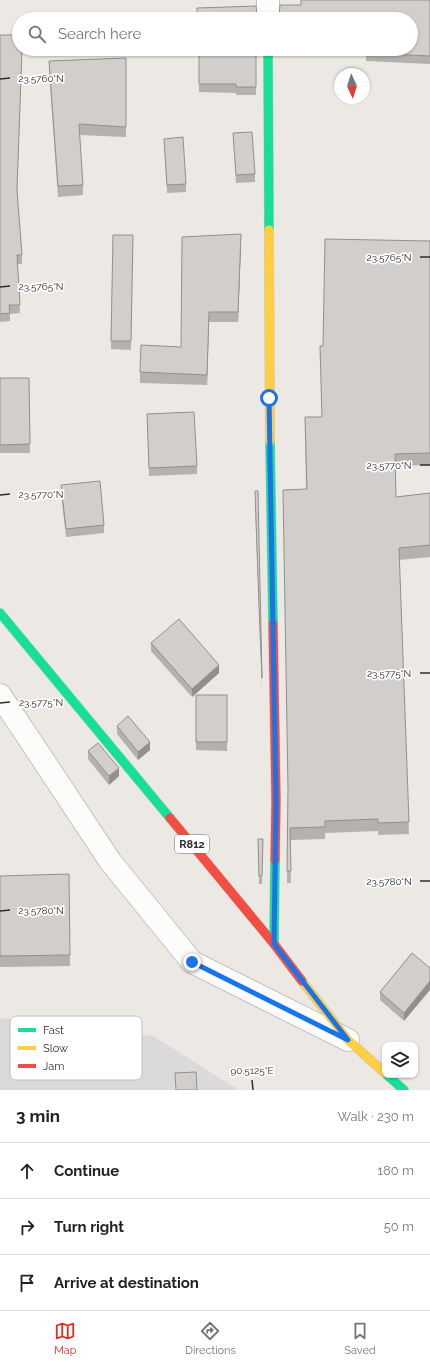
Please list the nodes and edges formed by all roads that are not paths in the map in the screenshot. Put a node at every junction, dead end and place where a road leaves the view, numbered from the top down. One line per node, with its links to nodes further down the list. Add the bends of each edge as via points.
1 (268, 0): 2 (street)
2 (268, 12)
3 (268, 56): 6 (street, via 269,390 276,801)
4 (0, 612): 6 (street, R812)
5 (0, 695): 7 (street, via 110,861 192,962)
6 (274, 944): 7 (street, R812)
7 (348, 1040): 8 (street, R812)
8 (382, 1070)
9 (390, 1078): 10 (street, R812)
10 (404, 1090)

